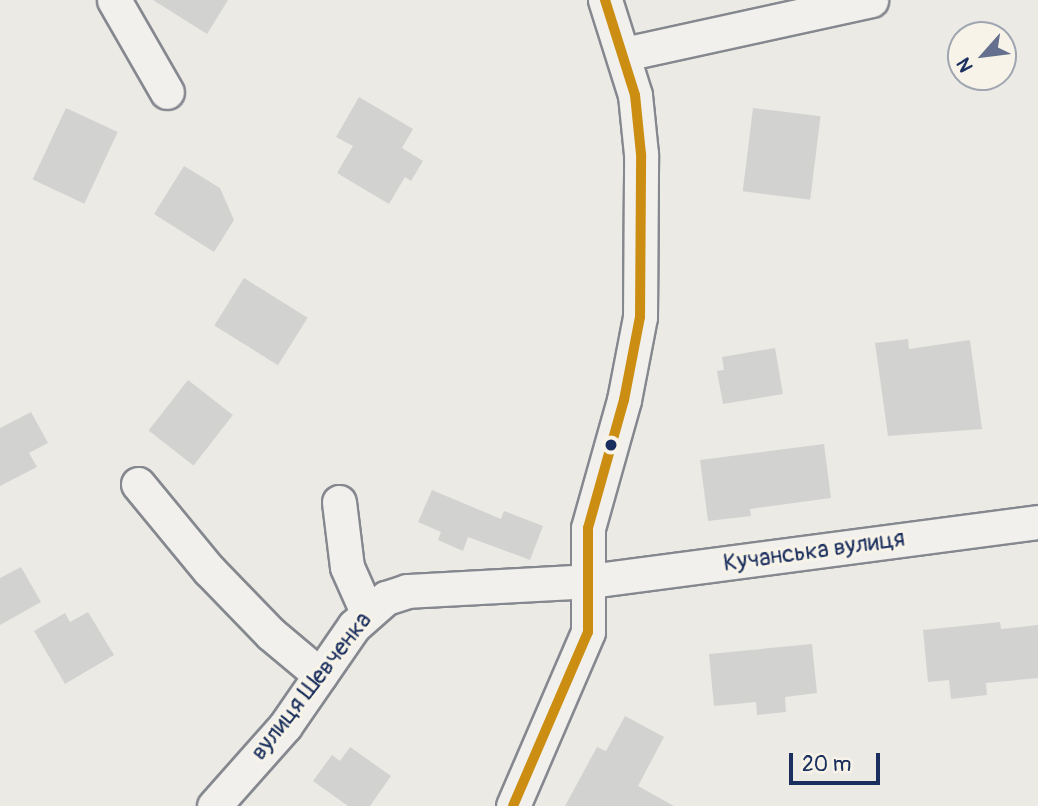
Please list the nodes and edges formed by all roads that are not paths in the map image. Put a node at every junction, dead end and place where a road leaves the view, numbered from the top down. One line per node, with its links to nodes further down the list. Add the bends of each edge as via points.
1 (114, 0): 5 (street)
2 (605, 0): 4 (street)
3 (871, 0): 4 (street)
4 (624, 54): 9 (street, via 635,95 641,154 640,317 624,400 588,528)
5 (167, 92)
6 (138, 484): 11 (street, via 209,570 271,635)
7 (339, 502): 10 (street, via 347,567)
8 (1038, 522): 9 (street, Кучанська вулиця)
9 (590, 581): 10 (street, вулиця Шевченка, via 407,591); 13 (street, via 588,632)
10 (367, 612): 11 (street, вулиця Шевченка)
11 (320, 675): 12 (street, вулиця Шевченка, via 285,726)
12 (214, 806)
13 (513, 806)

